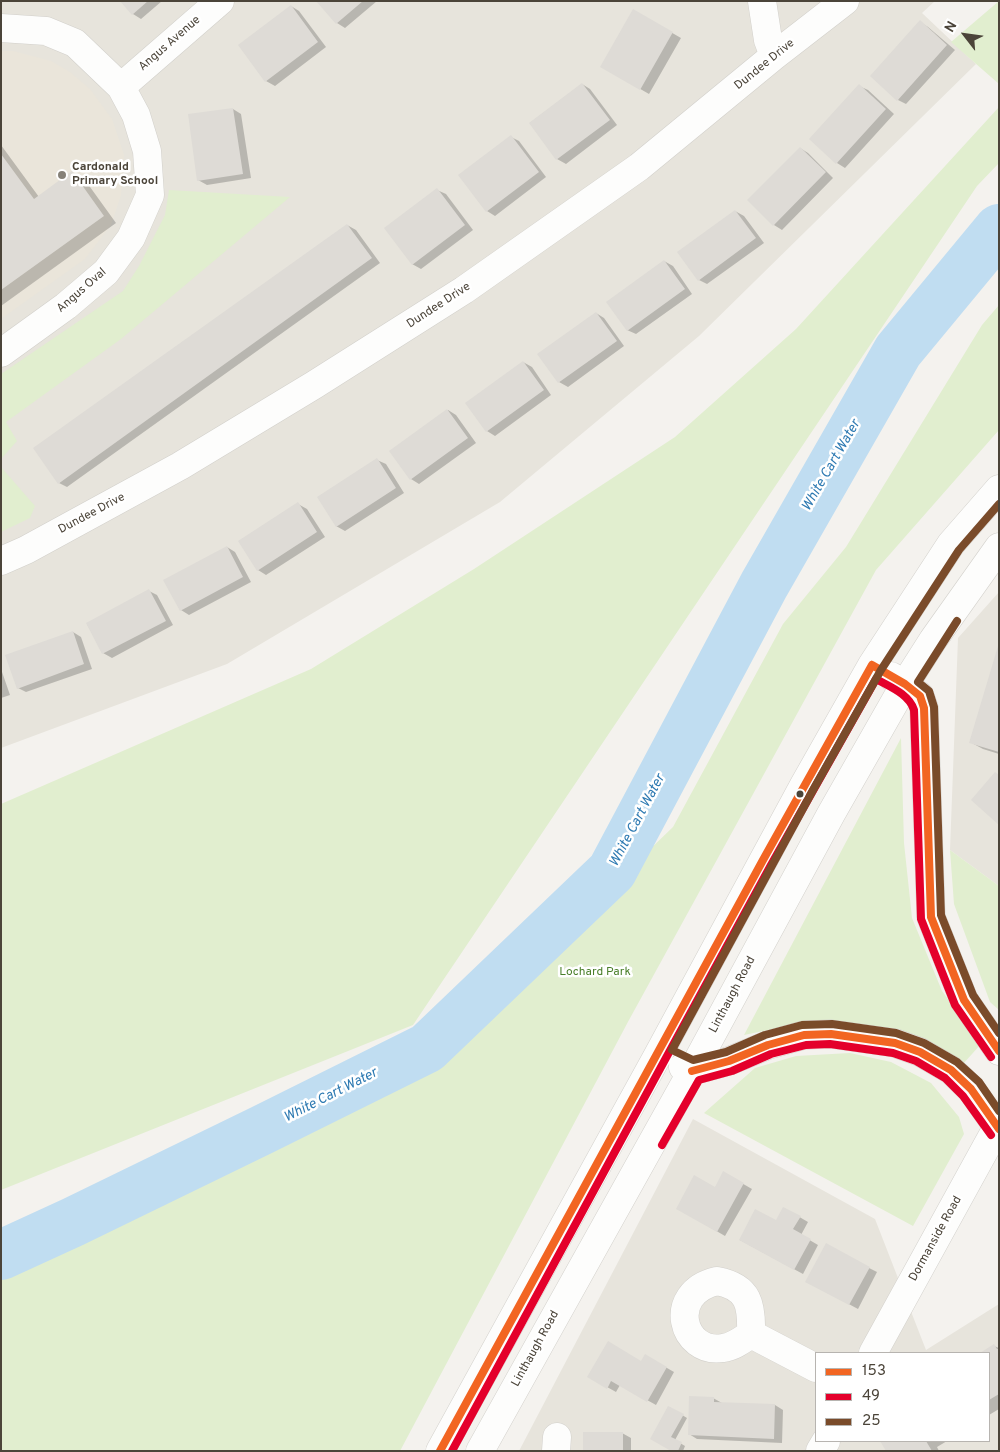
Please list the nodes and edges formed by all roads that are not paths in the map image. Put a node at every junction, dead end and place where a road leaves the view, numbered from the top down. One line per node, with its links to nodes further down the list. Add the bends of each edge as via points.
1 (220, 1): 6 (street, Angus Avenue)
2 (762, 1): 5 (street)
3 (845, 1): 5 (street, Dundee Drive)
4 (1, 28): 6 (street, Angus Oval, via 46,31 75,43)
5 (774, 56): 10 (street, Dundee Drive, via 639,167 452,298 180,466)
6 (121, 87): 7 (street, Angus Oval, via 136,116 147,151 150,195 131,238 106,272 66,306)
7 (1, 352)
8 (999, 489): 11 (street, via 951,544)
9 (999, 547): 12 (street, Linthaugh Road)
10 (1, 561)
11 (872, 665): 12 (street); 14 (street)
12 (905, 684): 13 (street, via 920,696 924,708 931,917 964,1000); 15 (street, Linthaugh Road)
13 (999, 1051)
14 (658, 1055): 15 (street); 20 (street)
15 (692, 1071): 16 (street, via 804,1035 831,1034 895,1043 920,1052 950,1070 971,1089); 21 (street, Linthaugh Road)
16 (998, 1127): 18 (street, Dormanside Road)
17 (751, 1334): 19 (street)
18 (874, 1352)
19 (815, 1367)
20 (440, 1451)
21 (480, 1451)

